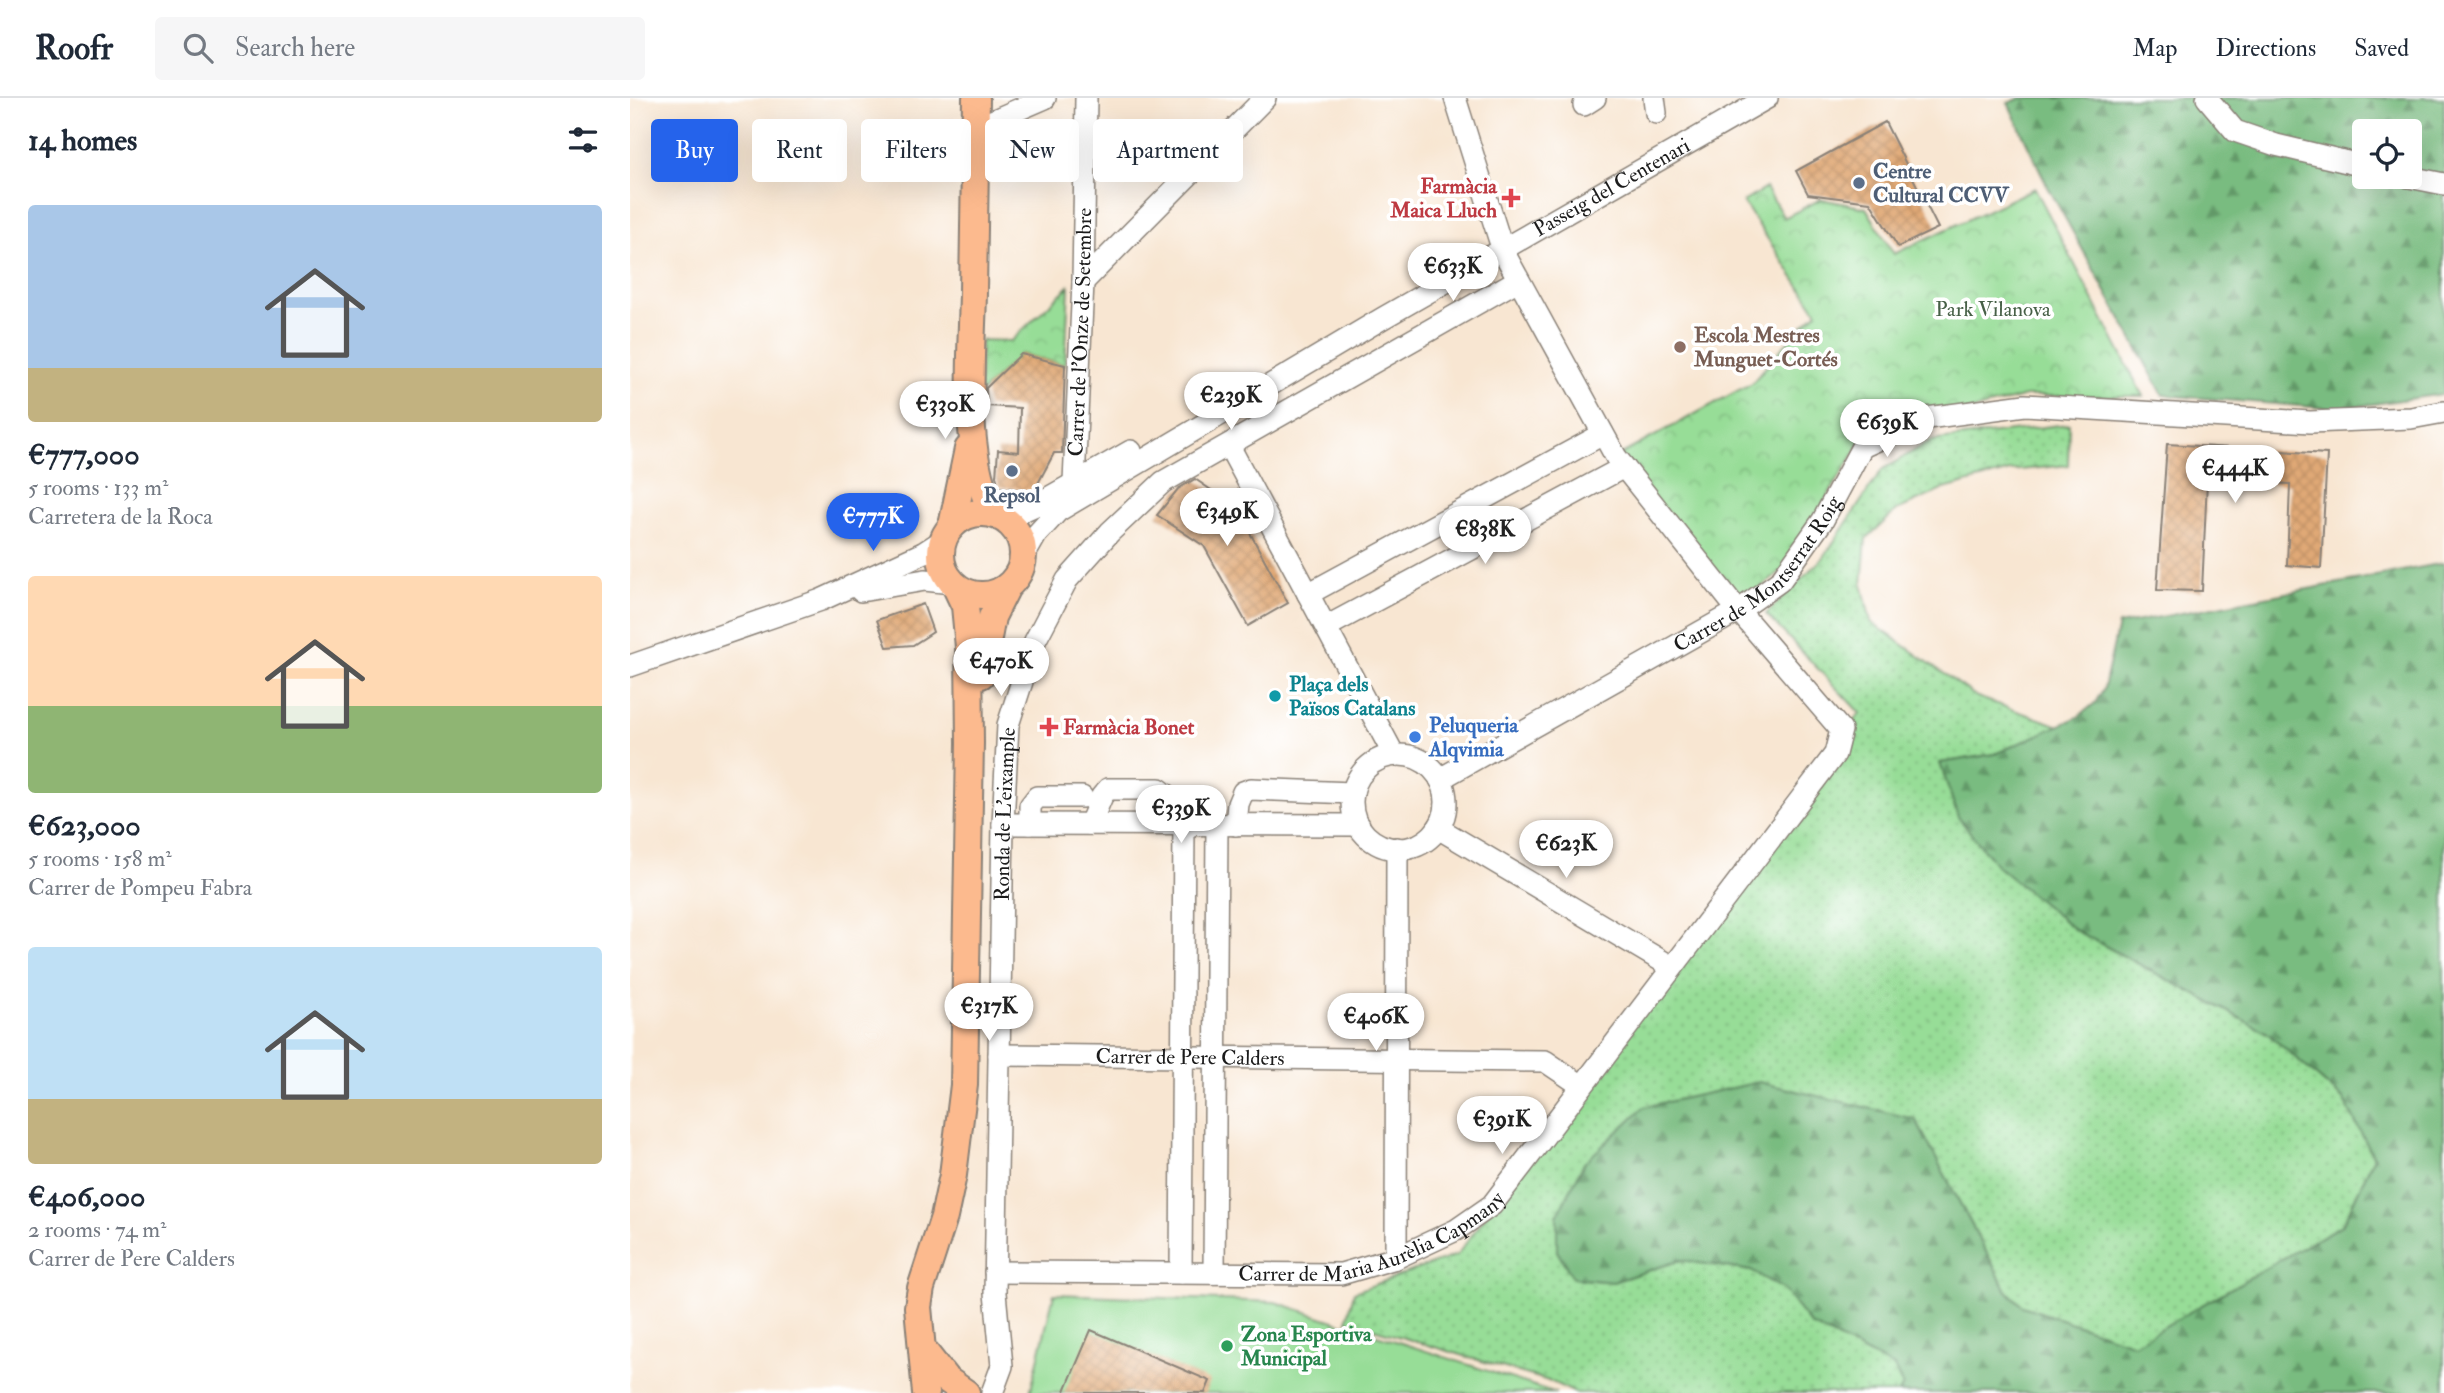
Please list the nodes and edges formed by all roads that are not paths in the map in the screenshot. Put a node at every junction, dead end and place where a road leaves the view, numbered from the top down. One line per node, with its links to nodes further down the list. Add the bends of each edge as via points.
1 (976, 98): 8 (main road)
2 (1045, 98): 8 (street)
3 (1086, 98): 14 (street, Carrer de l'Onze de Setembre)
4 (1265, 98): 14 (street)
5 (1455, 98): 12 (street)
6 (1768, 98): 12 (street, Passeig del Centenari)
7 (2207, 98): 9 (street, via 2235,131)
8 (975, 128): 17 (main road)
9 (2352, 163)
10 (2422, 180): 11 (street)
11 (2444, 184)
12 (1503, 251): 13 (street); 15 (street, Passeig del Centenari)
13 (1518, 280): 18 (street); 19 (street, Ronda de L'eixample)
14 (1083, 282): 21 (street, Carrer de l'Onze de Setembre)
15 (1383, 318): 21 (street, Passeig del Centenari, via 1301,356); 24 (street, Passeig del Centenari, via 1058,511)
16 (2444, 412): 29 (street, Carrer de Montserrat Roig, via 2411,418 2310,422 2025,405 1927,418 1862,447 1823,520 1780,581)
17 (972, 428): 22 (main road, via 981,483); 23 (main road)
18 (1603, 434): 20 (street); 27 (street)
19 (1229, 446): 27 (street); 37 (street, Ronda de L'eixample, via 1163,482 1067,580 1035,641 1008,725)
20 (1624, 467): 29 (street); 30 (street)
21 (1074, 482): 22 (street, Passeig del Centenari, via 1018,513)
22 (997, 515): 23 (main road, via 974,513); 24 (main road, via 1016,529)
23 (948, 533): 25 (main road, via 941,557); 28 (street, via 923,553)
24 (1024, 556): 26 (main road, via 1019,574)
25 (954, 585): 26 (main road, via 977,596); 28 (street, via 904,582); 32 (main road, via 965,606 968,627)
26 (1006, 589): 32 (main road, via 992,617)
27 (1308, 594): 30 (street)
28 (821, 600): 31 (street)
29 (1738, 611): 34 (street, Carrer de Montserrat Roig); 45 (street, Carrer de Maria Aurèlia Capmany, via 1841,730 1835,754)
30 (1326, 627): 33 (street)
31 (630, 666)
32 (970, 732): 55 (main road, via 964,1085 953,1175 918,1307)
33 (1394, 755): 34 (street, via 1415,758); 35 (street, via 1365,769)
34 (1440, 779): 43 (street, via 1445,804)
35 (1353, 793): 41 (street, via 1251,789 1243,792); 42 (street, via 1353,814)
36 (1082, 797): 38 (street, via 1037,797 1030,806)
37 (1003, 824): 38 (street); 46 (street, Ronda de L'eixample)
38 (1030, 824): 39 (street)
39 (1090, 824): 40 (street); 40 (street, via 1108,789 1159,789 1171,798)
40 (1178, 824): 41 (street); 47 (street)
41 (1227, 825): 42 (street); 48 (street)
42 (1359, 825): 44 (street, via 1374,842)
43 (1438, 828): 44 (street, via 1416,846); 45 (street)
44 (1397, 848): 49 (street)
45 (1672, 967): 50 (street, Carrer de Maria Aurèlia Capmany)
46 (999, 1055): 47 (street, Carrer de Pere Calders); 52 (street, Ronda de L'eixample)
47 (1182, 1056): 48 (street, Carrer de Pere Calders); 53 (street)
48 (1215, 1056): 49 (street, Carrer de Pere Calders); 54 (street)
49 (1396, 1060): 50 (street, Carrer de Pere Calders, via 1545,1061); 51 (street)
50 (1581, 1086): 51 (street, Carrer de Maria Aurèlia Capmany, via 1492,1205 1456,1230)
51 (1396, 1258): 54 (street, Carrer de Maria Aurèlia Capmany, via 1341,1274)
52 (995, 1272): 53 (street, Carrer de Maria Aurèlia Capmany); 58 (street, Ronda de L'eixample, via 1002,1366)
53 (1181, 1273): 54 (street, Carrer de Maria Aurèlia Capmany)
54 (1214, 1273)
55 (924, 1351): 56 (main road); 57 (main road, via 946,1379)
56 (926, 1393)
57 (966, 1393)
58 (992, 1393)

